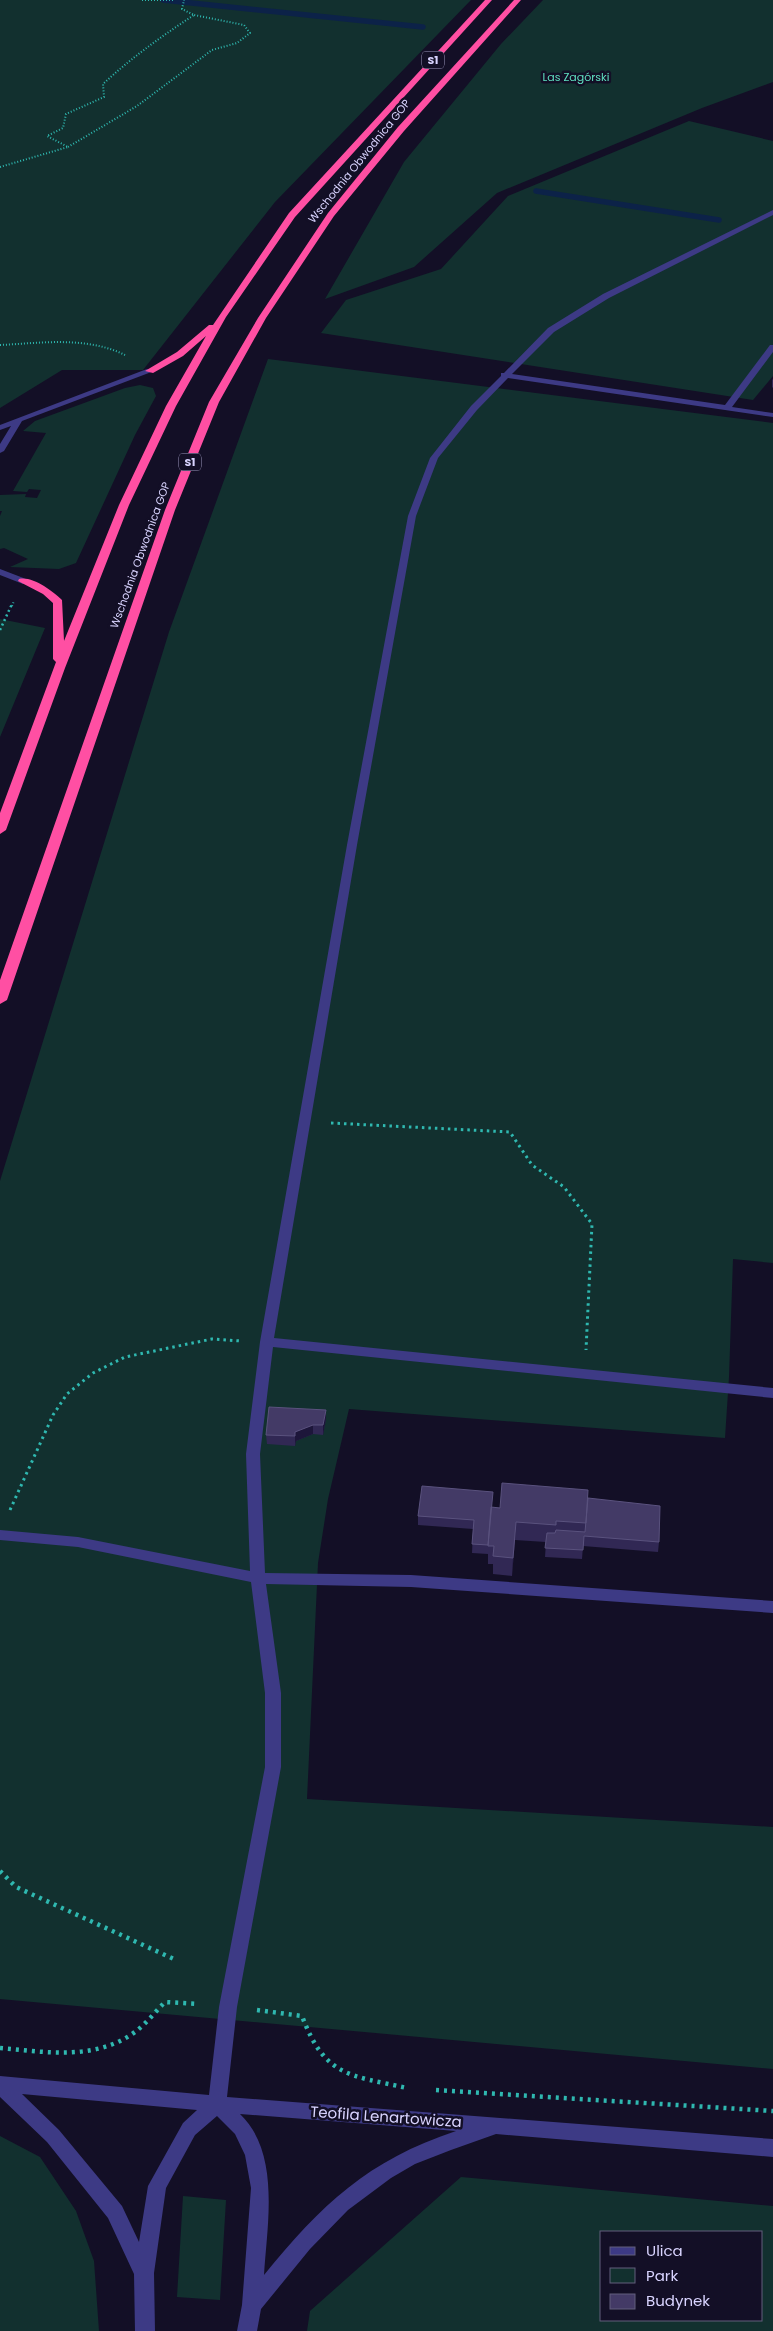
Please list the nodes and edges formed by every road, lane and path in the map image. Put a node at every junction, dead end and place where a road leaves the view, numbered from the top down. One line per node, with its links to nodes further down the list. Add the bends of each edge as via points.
1 (142, 0): 2 (path)
2 (173, 0)
3 (184, 0): 6 (path, via 182,9)
4 (489, 0): 10 (highway, Wschodnia Obwodnica GOP / S1, via 292,215)
5 (518, 0): 26 (highway, Wschodnia Obwodnica GOP / S1, via 401,129 331,215 262,318 214,402 166,519)
6 (194, 15): 7 (path, via 116,71 103,84 104,97 66,114 63,128 47,136); 7 (path, via 244,25 250,33 236,43 212,50 137,106)
7 (68, 147): 8 (path)
8 (0, 167)
9 (773, 212): 14 (street, via 606,296 551,330)
10 (222, 317): 13 (highway, via 180,354); 24 (highway, Wschodnia Obwodnica GOP / S1, via 171,406 124,505)
11 (0, 345): 13 (path, via 84,344 116,349)
12 (773, 346): 15 (street)
13 (150, 371): 17 (street)
14 (504, 375): 15 (street); 27 (street, via 434,458 412,516)
15 (727, 408): 16 (street)
16 (773, 415)
17 (19, 419): 18 (street); 19 (street)
18 (0, 428)
19 (0, 451)
20 (0, 572): 22 (street)
21 (0, 579): 22 (street)
22 (23, 580): 23 (path); 24 (highway, via 47,592 58,602)
23 (0, 630)
24 (59, 668): 25 (highway, Wschodnia Obwodnica GOP / S1)
25 (0, 830)
26 (0, 1000)
27 (308, 1105): 28 (street); 29 (path, via 333,1106 331,1124 510,1132 532,1165 564,1187 592,1224)
28 (267, 1342): 29 (street); 31 (path, via 212,1339 125,1357 93,1373 67,1394 53,1415); 33 (street, via 253,1454)
29 (586, 1374): 30 (street)
30 (773, 1393)
31 (8, 1513)
32 (0, 1535): 33 (street, via 78,1542)
33 (258, 1578): 34 (street, via 411,1581); 37 (street, via 273,1693 274,1767)
34 (773, 1608)
35 (0, 1871): 36 (path, via 16,1887)
36 (176, 1960)
37 (228, 2007): 38 (path, via 165,2002 135,2033 108,2047 77,2054); 40 (path, via 302,2016 309,2039 322,2059 347,2074); 42 (street)
38 (0, 2048)
39 (0, 2084): 42 (street, Teofila Lenartowicza); 46 (street, via 53,2136 115,2212)
40 (418, 2089)
41 (428, 2089): 43 (path)
42 (217, 2104): 44 (street, Teofila Lenartowicza); 46 (street, via 189,2129 157,2186); 47 (street, via 242,2128 254,2155 260,2188)
43 (773, 2111)
44 (498, 2126): 45 (street, Teofila Lenartowicza); 47 (street, via 409,2158 386,2171 341,2205 292,2254)
45 (773, 2148)
46 (144, 2273): 48 (street)
47 (252, 2305): 49 (street)
48 (144, 2331)
49 (247, 2331)

